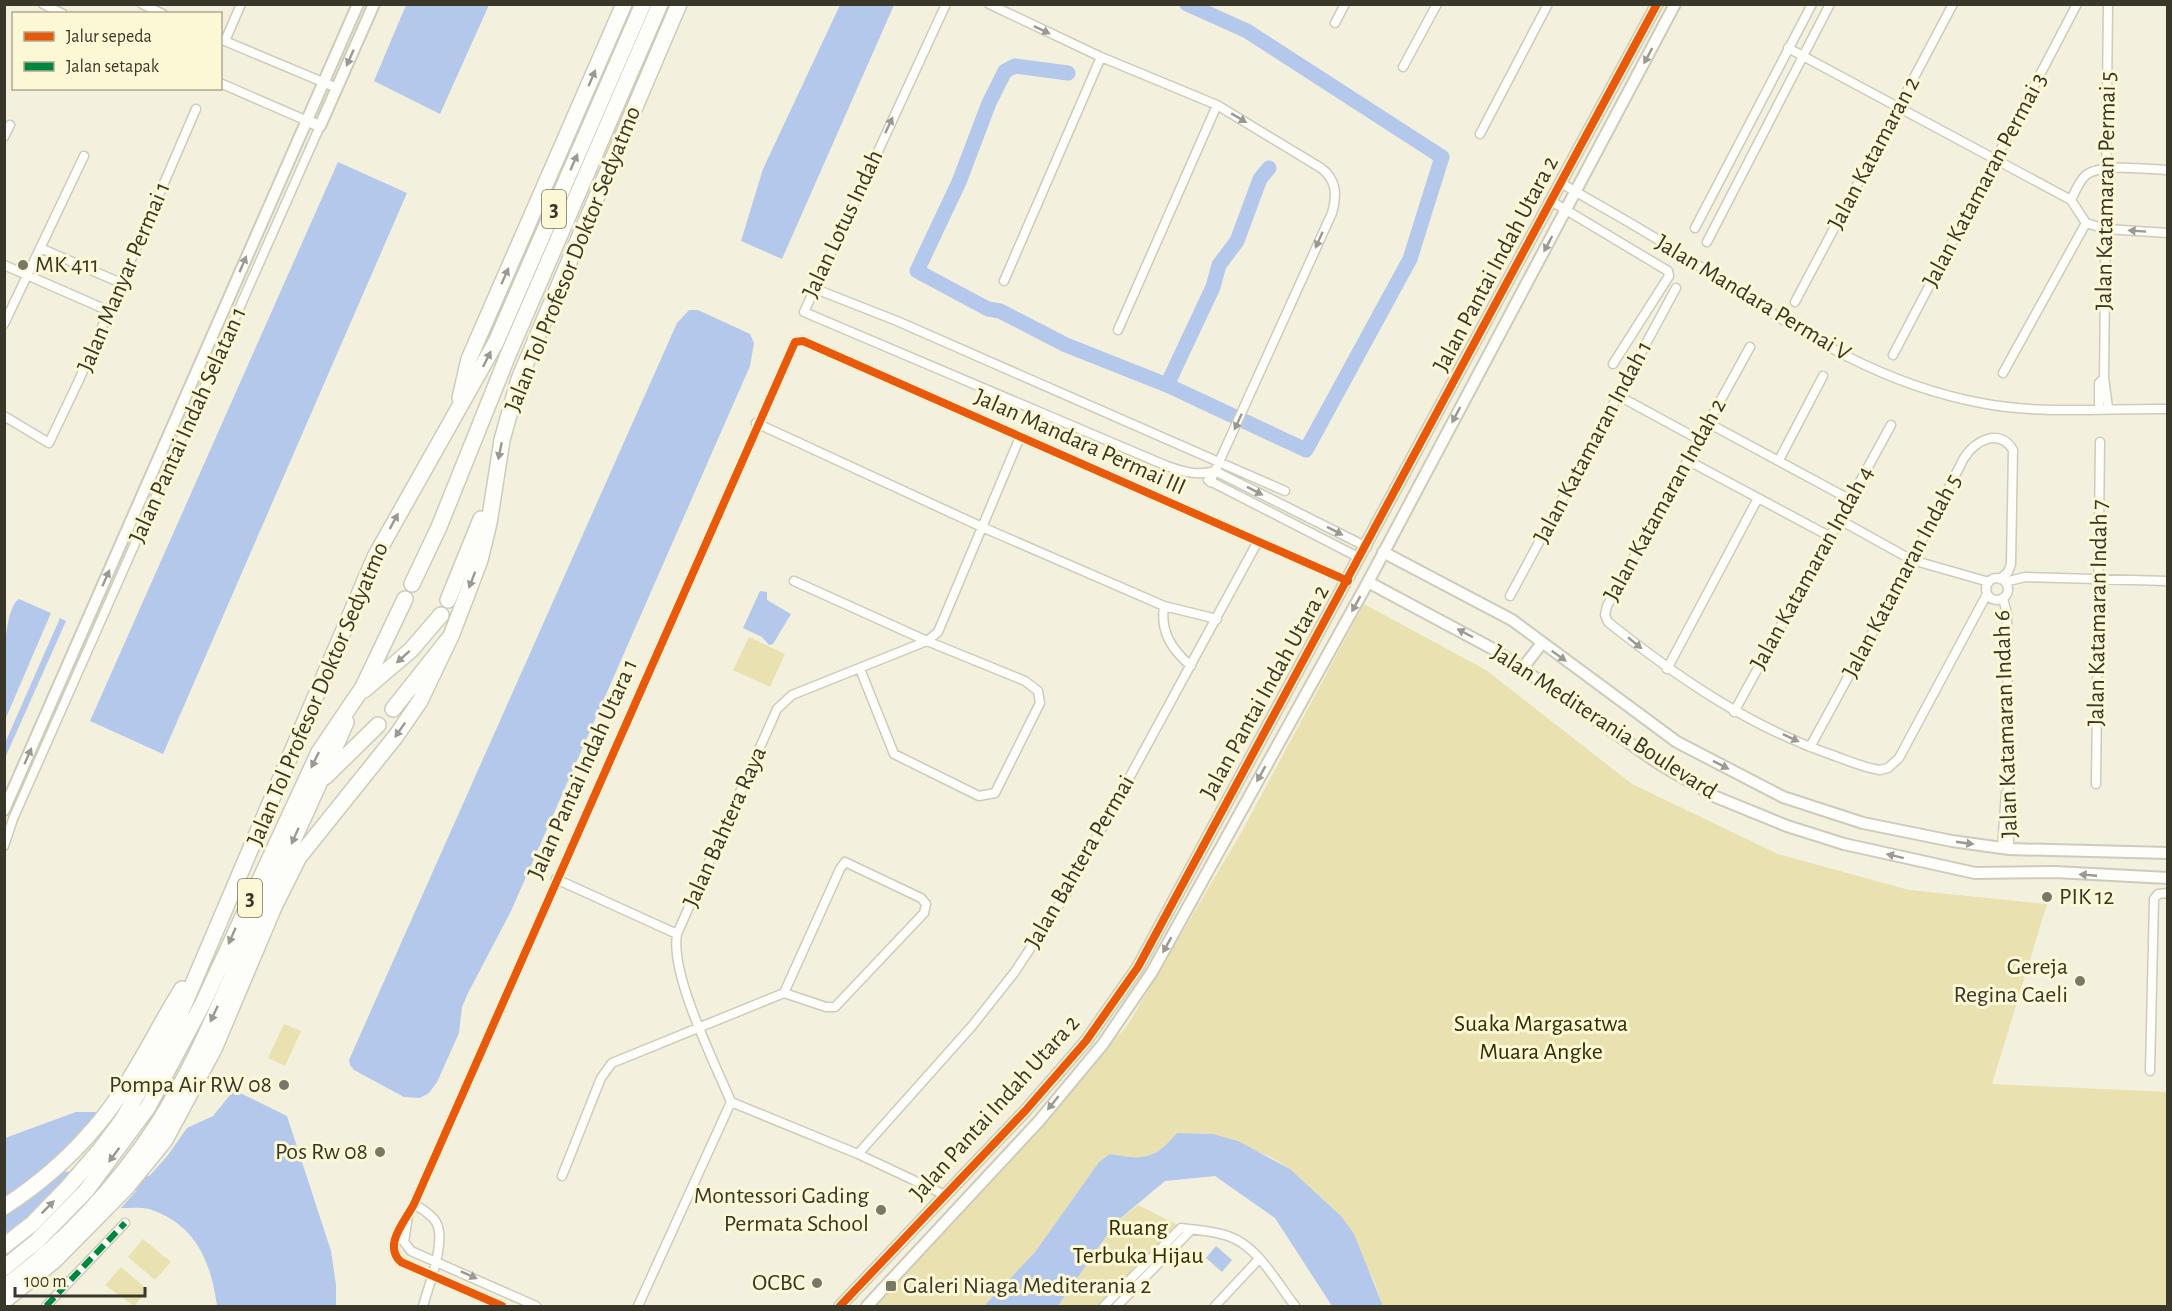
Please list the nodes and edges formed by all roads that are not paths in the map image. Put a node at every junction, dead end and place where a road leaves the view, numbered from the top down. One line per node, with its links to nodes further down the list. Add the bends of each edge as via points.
1 (43, 4): 22 (street)
2 (142, 4): 23 (street)
3 (241, 4): 25 (street)
4 (358, 4): 30 (street, Jalan Pantai Indah Selatan 1)
5 (374, 4): 32 (street, Jalan Pantai Indah Selatan 1, one-way to 32)
6 (624, 4): 75 (highway, Jalan Tol Profesor Doktor Sedyatmo / 3, one-way to 6, via 469,359)
7 (643, 4): 75 (highway, Jalan Tol Profesor Doktor Sedyatmo / 3, one-way to 7, via 496,342)
8 (660, 4): 109 (highway, Jalan Tol Profesor Doktor Sedyatmo / 3)
9 (678, 4): 89 (highway, Jalan Tol Profesor Doktor Sedyatmo / 3, one-way to 89, via 519,379)
10 (946, 4): 60 (street, Jalan Lotus Indah, one-way to 10)
11 (989, 4): 28 (street, one-way to 28)
12 (1345, 4): 24 (street)
13 (1437, 4): 29 (street)
14 (1548, 4): 39 (street)
15 (1658, 4): 45 (street, Jalan Pantai Indah Utara 2)
16 (1675, 4): 46 (street, Jalan Pantai Indah Utara 2, one-way to 46)
17 (1812, 4): 26 (street)
18 (1830, 4): 27 (street)
19 (1953, 4): 34 (street, Jalan Katamaran 2)
20 (2077, 4): 42 (street, Jalan Katamaran Permai 3)
21 (2108, 4): 43 (street, Jalan Katamaran Permai 5)
22 (59, 12)
23 (159, 12)
24 (1335, 23)
25 (223, 40): 30 (street)
26 (1788, 48): 27 (street); 51 (street)
27 (1802, 55): 34 (street); 54 (street)
28 (1101, 57): 33 (street); 58 (street)
29 (1403, 67)
30 (323, 83): 32 (street); 36 (street, Jalan Pantai Indah Selatan 1)
31 (222, 84): 36 (street)
32 (337, 88): 38 (street, Jalan Pantai Indah Selatan 1)
33 (1217, 105): 65 (street); 86 (street, one-way to 86, via 1328,173 1335,185 1336,198)
34 (1898, 107): 42 (street); 62 (street, Jalan Katamaran 2)
35 (196, 109): 59 (street, Jalan Manyar Permai 1)
36 (305, 120): 38 (street); 133 (street, Jalan Pantai Indah Selatan 1, one-way to 36)
37 (10, 125): 40 (street)
38 (320, 126): 134 (street, Jalan Pantai Indah Selatan 1)
39 (1480, 134)
40 (4, 137)
41 (84, 156): 55 (street)
42 (1996, 159): 47 (street); 68 (street, Jalan Katamaran Permai 3)
43 (2108, 168): 44 (street); 47 (street, via 2085,176); 52 (street, Jalan Katamaran Permai 5)
44 (2168, 170)
45 (1561, 183): 46 (street, Jalan Mandara Permai V); 48 (street, Jalan Pantai Indah Utara 2)
46 (1576, 192): 49 (street, Jalan Pantai Indah Utara 2); 73 (street, Jalan Mandara Permai V, via 1681,254 1784,322 1839,354 1898,380 1982,403 2044,409)
47 (2071, 200): 50 (street)
48 (1551, 201): 49 (street, Jalan Katamaran Indah 1); 98 (street, Jalan Pantai Indah Utara 2)
49 (1566, 210): 69 (street, Jalan Katamaran Indah 1, via 1668,271 1669,276); 93 (street, Jalan Pantai Indah Utara 2, one-way to 93)
50 (2086, 223): 52 (street); 70 (street)
51 (1695, 228)
52 (2106, 229): 53 (street, one-way to 52); 73 (street, Jalan Katamaran Permai 5, via 2104,378 2099,383)
53 (2168, 233)
54 (1707, 242)
55 (40, 248): 57 (street); 59 (street)
56 (4, 265): 57 (street)
57 (27, 274): 63 (street); 64 (street)
58 (1004, 281)
59 (121, 283): 63 (street, Jalan Manyar Permai 1)
60 (813, 288): 86 (street); 88 (street, Jalan Lotus Indah, via 804,312 1167,466)
61 (1676, 288): 72 (street, Jalan Katamaran Indah 1)
62 (1795, 302)
63 (109, 311): 76 (street, Jalan Manyar Permai 1, via 49,443)
64 (4, 324)
65 (1118, 330)
66 (797, 340): 77 (street, Jalan Pantai Indah Utara 1); 80 (street, Jalan Mandara Permai III)
67 (1750, 347): 78 (street, Jalan Katamaran Indah 2)
68 (1893, 355)
69 (1613, 364)
70 (2003, 373)
71 (1823, 376): 85 (street)
72 (1617, 395): 81 (street); 111 (street, Jalan Katamaran Indah 1)
73 (2103, 408): 74 (street, Jalan Mandara Permai V)
74 (2168, 409)
75 (458, 410): 143 (highway, Jalan Tol Profesor Doktor Sedyatmo / 3, one-way to 75, via 179,994 199,968 375,557)
76 (4, 416)
77 (756, 423): 95 (street); 138 (street, Jalan Pantai Indah Utara 1)
78 (1708, 423): 81 (street, Jalan Katamaran Indah 2); 85 (street)
79 (1891, 425): 91 (street, Jalan Katamaran Indah 4)
80 (1020, 437): 95 (street); 97 (street, Jalan Mandara Permai III)
81 (1698, 440): 84 (street, Jalan Katamaran Indah 2)
82 (2100, 442): 102 (street, Jalan Katamaran Indah 7)
83 (2013, 450): 101 (street, Jalan Katamaran Indah 5, via 1990,439 1973,445); 103 (street, Jalan Katamaran Indah 6, via 2011,564)
84 (1687, 460): 92 (street); 124 (street, Jalan Katamaran Indah 2, one-way to 124, via 1605,615 1608,622)
85 (1779, 460): 91 (street)
86 (1219, 462): 87 (street); 90 (street)
87 (1215, 471): 88 (street); 98 (street, one-way to 98)
88 (1208, 478): 100 (street, Jalan Lotus Indah)
89 (495, 483): 114 (highway); 118 (highway, Jalan Tol Profesor Doktor Sedyatmo / 3, one-way to 118, via 480,560)
90 (1285, 490)
91 (1849, 499): 94 (street, Jalan Katamaran Indah 4)
92 (1757, 500): 96 (street); 124 (street)
93 (1400, 519): 99 (street, Jalan Pantai Indah Utara 2); 100 (street, via 1388,522 1373,549)
94 (1838, 519): 96 (street, Jalan Katamaran Indah 4); 101 (street)
95 (982, 527): 115 (street); 119 (street, via 938,632)
96 (1829, 536): 127 (street, Jalan Katamaran Indah 4)
97 (1258, 541): 105 (street, Jalan Mandara Permai III); 117 (street, Jalan Bahtera Permai)
98 (1367, 547): 100 (street, Jalan Pantai Indah Utara 2)
99 (1383, 552): 107 (street, Jalan Pantai Indah Utara 2); 120 (street, Jalan Mediterania Boulevard, via 1485,603)
100 (1360, 558): 105 (street, Jalan Pantai Indah Utara 2)
101 (1912, 560): 108 (street); 129 (street, Jalan Katamaran Indah 5)
102 (2099, 578): 103 (street); 106 (street); 132 (street, Jalan Katamaran Indah 7)
103 (2003, 580): 108 (street); 112 (street, via 2007,594)
104 (794, 581): 119 (street)
105 (1348, 581): 148 (street, Jalan Pantai Indah Utara 2, via 1138,967 1086,1041)
106 (2168, 581)
107 (1368, 582): 123 (street, Jalan Mediterania Boulevard, one-way to 107, via 1495,650); 167 (street, Jalan Pantai Indah Utara 2, one-way to 167, via 1152,972 1102,1044 1039,1121)
108 (1989, 582): 110 (street)
109 (412, 584)
110 (1987, 594): 112 (street); 130 (street, Jalan Katamaran Indah 6)
111 (1510, 596)
112 (2002, 598): 135 (street, Jalan Katamaran Indah 6, via 2007,614)
113 (405, 599): 125 (highway, Jalan Tol Profesor Doktor Sedyatmo / 3)
114 (448, 600)
115 (1164, 606): 117 (street); 121 (street, via 1166,635 1178,655)
116 (441, 615): 125 (highway, one-way to 125, via 411,650)
117 (1218, 619): 121 (street, Jalan Bahtera Permai)
118 (451, 636): 126 (highway, Jalan Tol Profesor Doktor Sedyatmo / 3); 160 (highway, one-way to 160, via 420,701 396,736 299,856 214,1049 165,1140 106,1209 54,1261)
119 (927, 641): 122 (street, Jalan Bahtera Raya); 122 (street, via 1025,681 1038,691 1040,703 995,793 979,796 894,754)
120 (1542, 643): 123 (street); 135 (street, Jalan Mediterania Boulevard, one-way to 135, via 1677,742 1783,797 1863,822 1952,842)
121 (1191, 666): 146 (street, Jalan Bahtera Permai, via 1036,942 972,1026)
122 (860, 669): 140 (street, Jalan Bahtera Raya, via 792,695 777,710)
123 (1522, 669): 137 (street, Jalan Mediterania Boulevard, one-way to 123, via 2055,872 1975,873 1844,844 1787,826 1716,797 1670,771)
124 (1667, 669): 127 (street, Jalan Katamaran Indah 2)
125 (359, 693): 131 (highway, Jalan Tol Profesor Doktor Sedyatmo / 3); 157 (highway, Jalan Tol Profesor Doktor Sedyatmo / 3, one-way to 157, via 319,752 203,1003 148,1107 86,1191)
126 (393, 709)
127 (1734, 712): 129 (street, Jalan Katamaran Indah 2, one-way to 129)
128 (378, 724): 131 (highway, Jalan Tol Profesor Doktor Sedyatmo / 3)
129 (1810, 747): 130 (street, Jalan Katamaran Indah 2, via 1873,769)
130 (1892, 765)
131 (319, 783): 159 (highway, Jalan Tol Profesor Doktor Sedyatmo / 3, one-way to 159, via 191,1065 157,1124 130,1163 87,1211)
132 (2096, 784)
133 (4, 810)
134 (4, 846)
135 (2006, 849): 136 (street, Jalan Mediterania Boulevard)
136 (2168, 853)
137 (2168, 878)
138 (556, 879): 140 (street); 149 (street, Jalan Pantai Indah Utara 1)
139 (2168, 893): 144 (street, via 2154,899)
140 (677, 934): 142 (street, Jalan Bahtera Raya, via 677,962)
141 (784, 993): 141 (street, via 845,862 921,898 926,904 924,913 835,1007); 142 (street)
142 (699, 1027): 145 (street, Jalan Bahtera Raya); 147 (street, via 607,1068)
143 (145, 1069): 150 (highway, via 91,1132 36,1185); 153 (highway, one-way to 143, via 32,1224 100,1150)
144 (2150, 1071)
145 (731, 1102): 146 (street); 165 (street)
146 (858, 1154): 148 (street)
147 (562, 1176)
148 (945, 1195): 166 (street, Jalan Pantai Indah Utara 2)
149 (414, 1204): 151 (street, Jalan Pantai Indah Utara 1); 156 (street, via 436,1223)
150 (4, 1207)
151 (408, 1216): 156 (street, via 404,1235 407,1247); 158 (street, Jalan Pantai Indah Utara 1, via 397,1235 394,1253 401,1262)
152 (125, 1223): 161 (street)
153 (4, 1246)
154 (1168, 1248): 155 (street, via 1191,1230 1227,1235); 168 (street); 169 (street)
155 (1259, 1259): 170 (street); 171 (street)
156 (437, 1261): 158 (street); 164 (street, one-way to 164)
157 (10, 1264)
158 (431, 1275): 162 (street); 163 (street)
159 (4, 1287)
160 (4, 1301)
161 (46, 1306)
162 (423, 1306)
163 (502, 1306)
164 (536, 1306)
165 (638, 1306)
166 (840, 1306)
167 (867, 1306)
168 (1104, 1306)
169 (1117, 1306)
170 (1215, 1306)
171 (1295, 1306)

